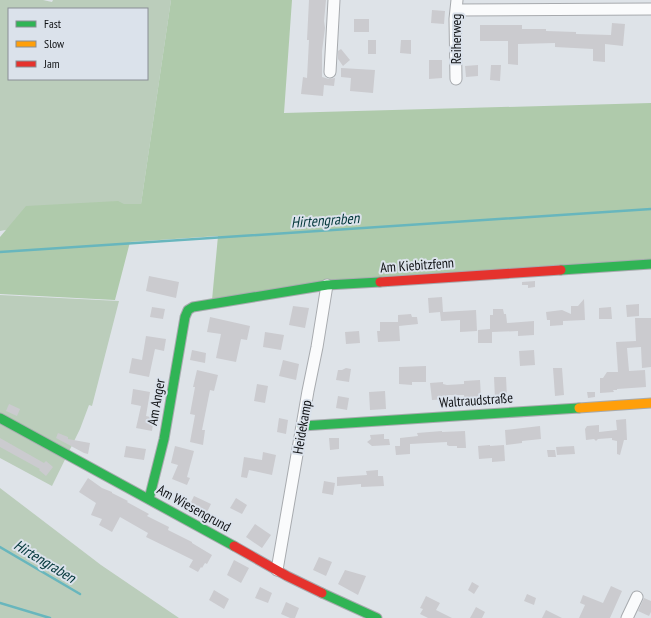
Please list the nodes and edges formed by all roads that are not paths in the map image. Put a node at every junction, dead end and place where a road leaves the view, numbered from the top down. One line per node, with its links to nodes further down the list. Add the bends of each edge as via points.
1 (334, 0): 4 (street)
2 (456, 5): 3 (street); 5 (street, Reiherweg)
3 (651, 9)
4 (330, 72)
5 (456, 79)
6 (651, 264): 7 (street, Am Kiebitzfenn)
7 (327, 285): 8 (street, Am Kiebitzfenn, via 201,305); 11 (street, Heidekamp)
8 (188, 310): 12 (street, Am Anger, via 164,439)
9 (651, 403): 11 (street, Waltraudstraße)
10 (0, 418): 12 (street, Am Wiesengrund)
11 (302, 426): 13 (street, Heidekamp)
12 (149, 499): 13 (street, Am Wiesengrund)
13 (277, 570): 15 (street, Am Wiesengrund)
14 (638, 597): 16 (street)
15 (377, 618)
16 (627, 618)

